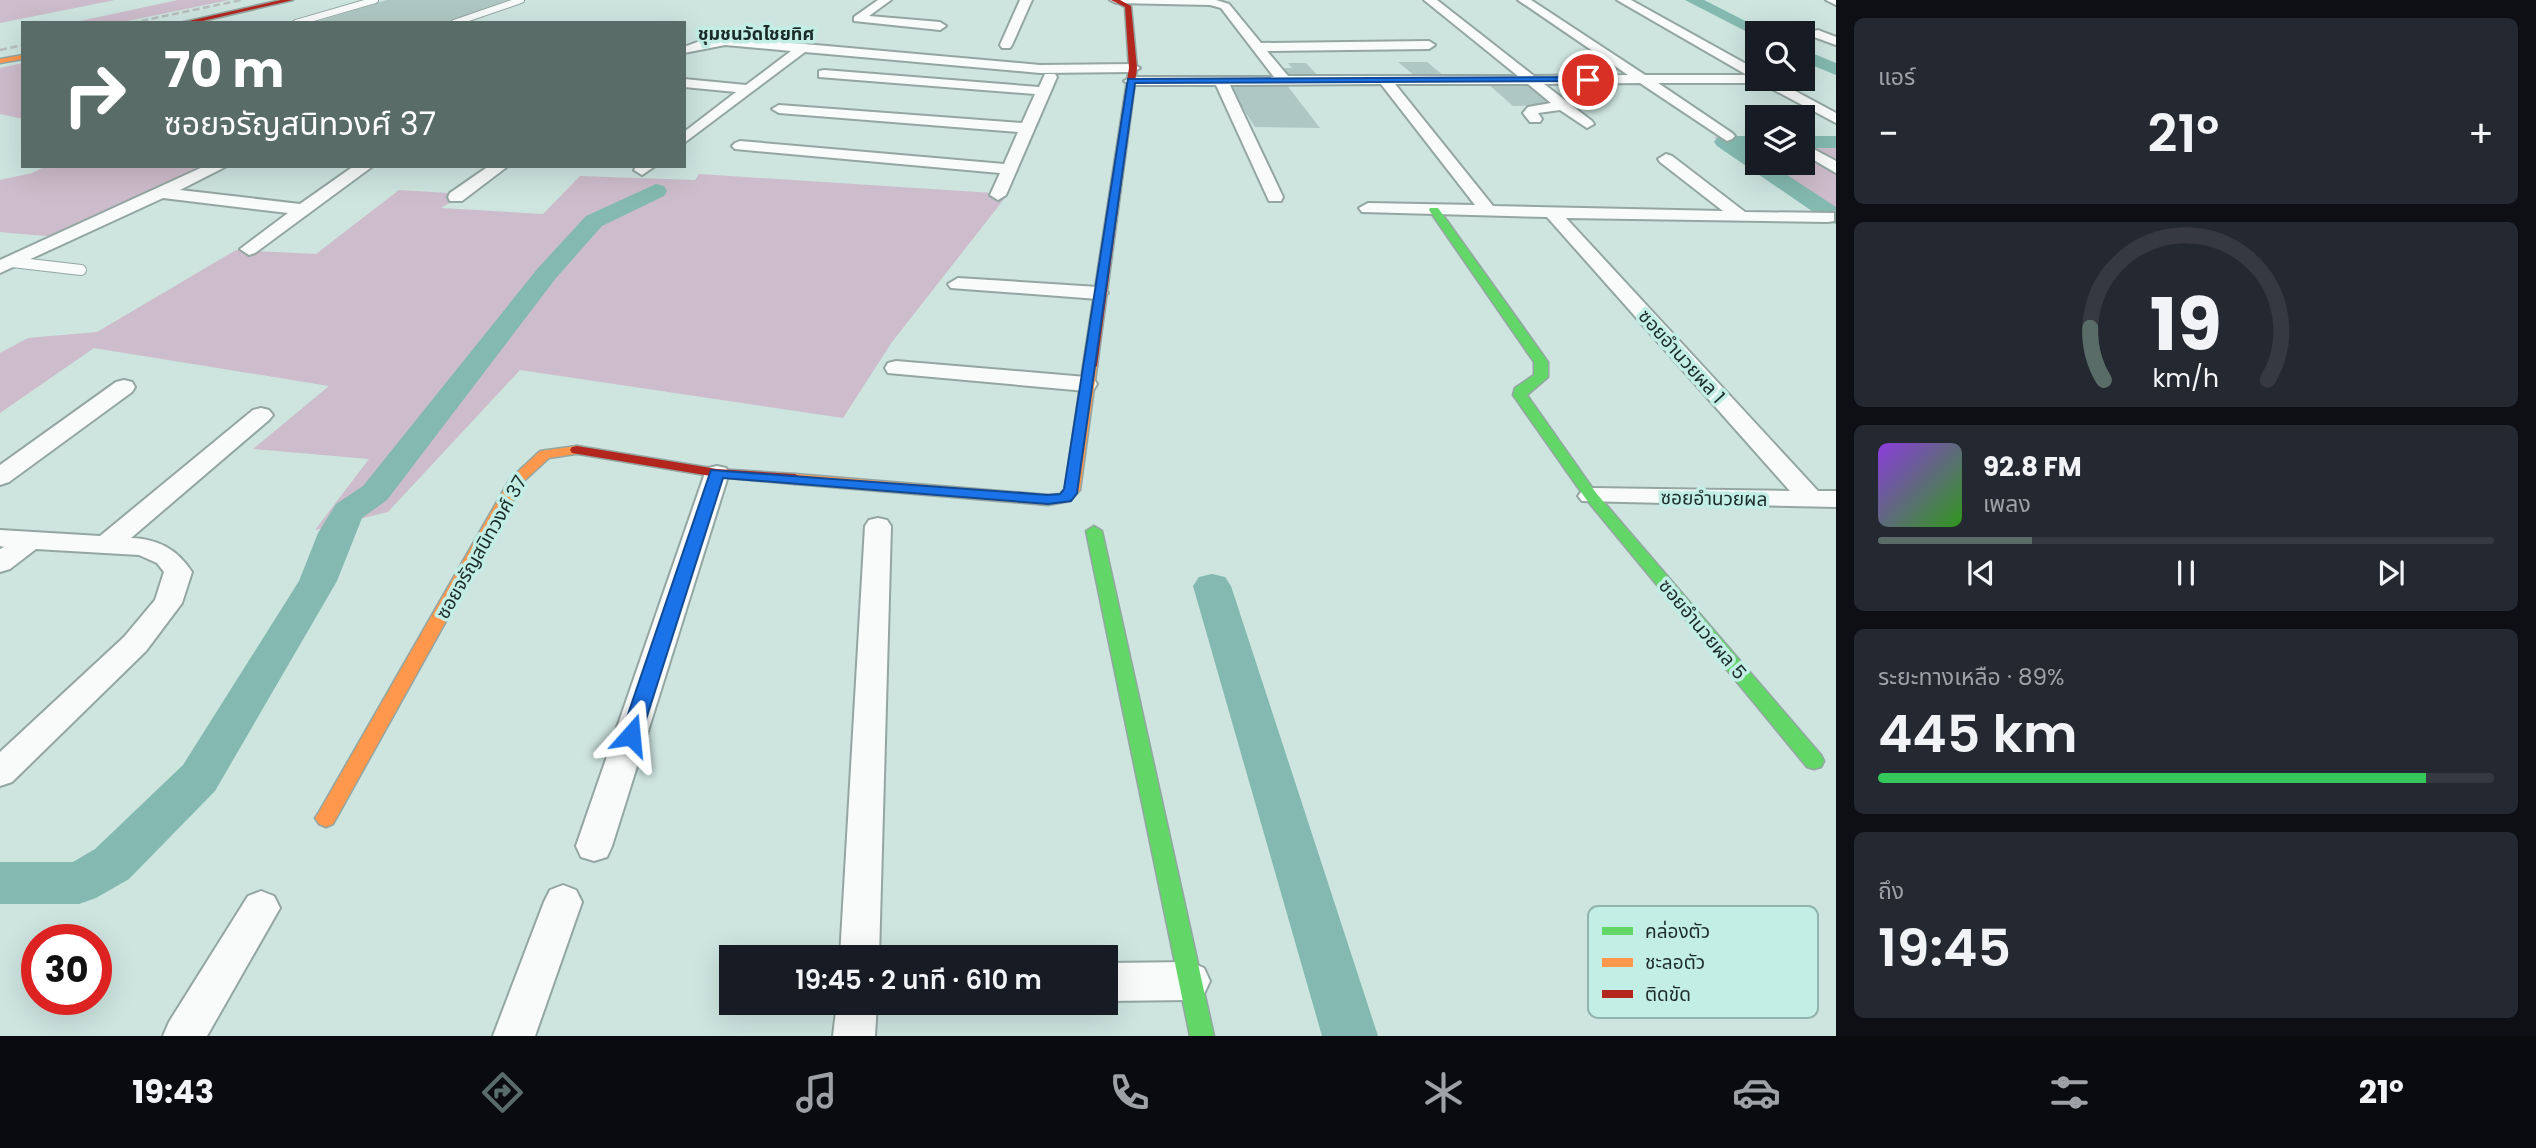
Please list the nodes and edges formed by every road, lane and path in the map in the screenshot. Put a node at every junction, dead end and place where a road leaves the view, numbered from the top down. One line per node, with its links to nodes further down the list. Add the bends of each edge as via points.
1 (290, 0): 10 (street)
2 (375, 0): 11 (lane)
3 (521, 0): 12 (lane)
4 (885, 0): 13 (street, via 859,19)
5 (1026, 0): 16 (street)
6 (1115, 0): 18 (street, via 1220,4); 26 (street, ซอยจรัญสนิทวงศ์ 37, via 1128,6)
7 (1430, 0): 31 (street)
8 (1524, 0): 32 (street)
9 (1623, 0): 23 (street)
10 (192, 21)
11 (303, 21)
12 (460, 21)
13 (940, 26)
14 (1818, 34): 15 (street)
15 (1836, 41)
16 (1006, 45)
17 (1429, 45): 18 (street)
18 (1257, 47): 29 (street)
19 (802, 49): 20 (street, via 716,41); 24 (street); 34 (street)
20 (688, 50)
21 (21, 57): 22 (street)
22 (0, 61)
23 (1745, 68)
24 (1054, 69): 26 (street); 35 (street)
25 (824, 74): 35 (street)
26 (1132, 74): 28 (street); 68 (street, ซอยจรัญสนิทวงศ์ 37)
27 (1745, 79): 32 (street)
28 (1221, 80): 29 (street); 56 (street)
29 (1284, 80): 30 (street)
30 (1385, 80): 31 (street); 60 (street)
31 (1532, 80): 32 (street); 37 (street)
32 (1643, 80): 43 (street)
33 (686, 83): 34 (street)
34 (749, 89): 44 (street)
35 (1044, 91): 42 (street)
36 (1786, 91): 40 (street)
37 (1564, 105): 39 (street, via 1533,110 1530,113); 41 (street)
38 (779, 109): 42 (street)
39 (1535, 119)
40 (1836, 119)
41 (1587, 124)
42 (1027, 128): 52 (street)
43 (1727, 136)
44 (686, 137)
45 (740, 146): 52 (street)
46 (1815, 155): 51 (street)
47 (1666, 159): 63 (street)
48 (215, 168): 53 (street)
49 (362, 168): 58 (street)
50 (496, 168): 55 (street)
51 (1836, 168)
52 (1009, 169): 54 (street)
53 (164, 193): 58 (street); 65 (street)
54 (998, 195)
55 (456, 197)
56 (1275, 197)
57 (1368, 208): 59 (street)
58 (304, 210): 64 (street)
59 (1434, 210): 60 (street); 75 (street, via 1541,362 1542,377 1520,391 1520,396)
60 (1488, 211): 61 (street)
61 (1552, 213): 63 (street); 76 (street, ซอยอำนวยผล 1)
62 (1828, 217): 63 (street)
63 (1741, 218)
64 (249, 250)
65 (6, 264): 66 (lane)
66 (81, 270)
67 (958, 284): 68 (street)
68 (1098, 293): 70 (street, ซอยจรัญสนิทวงศ์ 37)
69 (896, 368): 70 (street)
70 (1086, 384): 73 (street, ซอยจรัญสนิทวงศ์ 37, via 1072,490 1065,498)
71 (124, 387): 74 (street)
72 (261, 415): 81 (street)
73 (717, 473): 85 (street, ซอยจรัญสนิทวงศ์ 37, via 574,450 545,454 528,467); 86 (street)
74 (0, 477)
75 (1591, 496): 76 (street, ซอยอำนวยผล); 83 (street, ซอยอำนวยผล 5)
76 (1824, 499)
77 (878, 526): 89 (street)
78 (1094, 531): 90 (street)
79 (0, 538): 80 (street)
80 (30, 540): 81 (street); 82 (street)
81 (107, 544): 84 (street, via 143,547 167,557 178,572 168,603 135,644)
82 (0, 563)
83 (1814, 761)
84 (0, 773)
85 (326, 818)
86 (594, 846)
87 (563, 902): 94 (street)
88 (261, 908): 93 (street)
89 (860, 945)
90 (1190, 981): 91 (street); 96 (street)
91 (1118, 982)
92 (856, 1015): 95 (street)
93 (184, 1036)
94 (514, 1036)
95 (855, 1036)
96 (1202, 1036)

